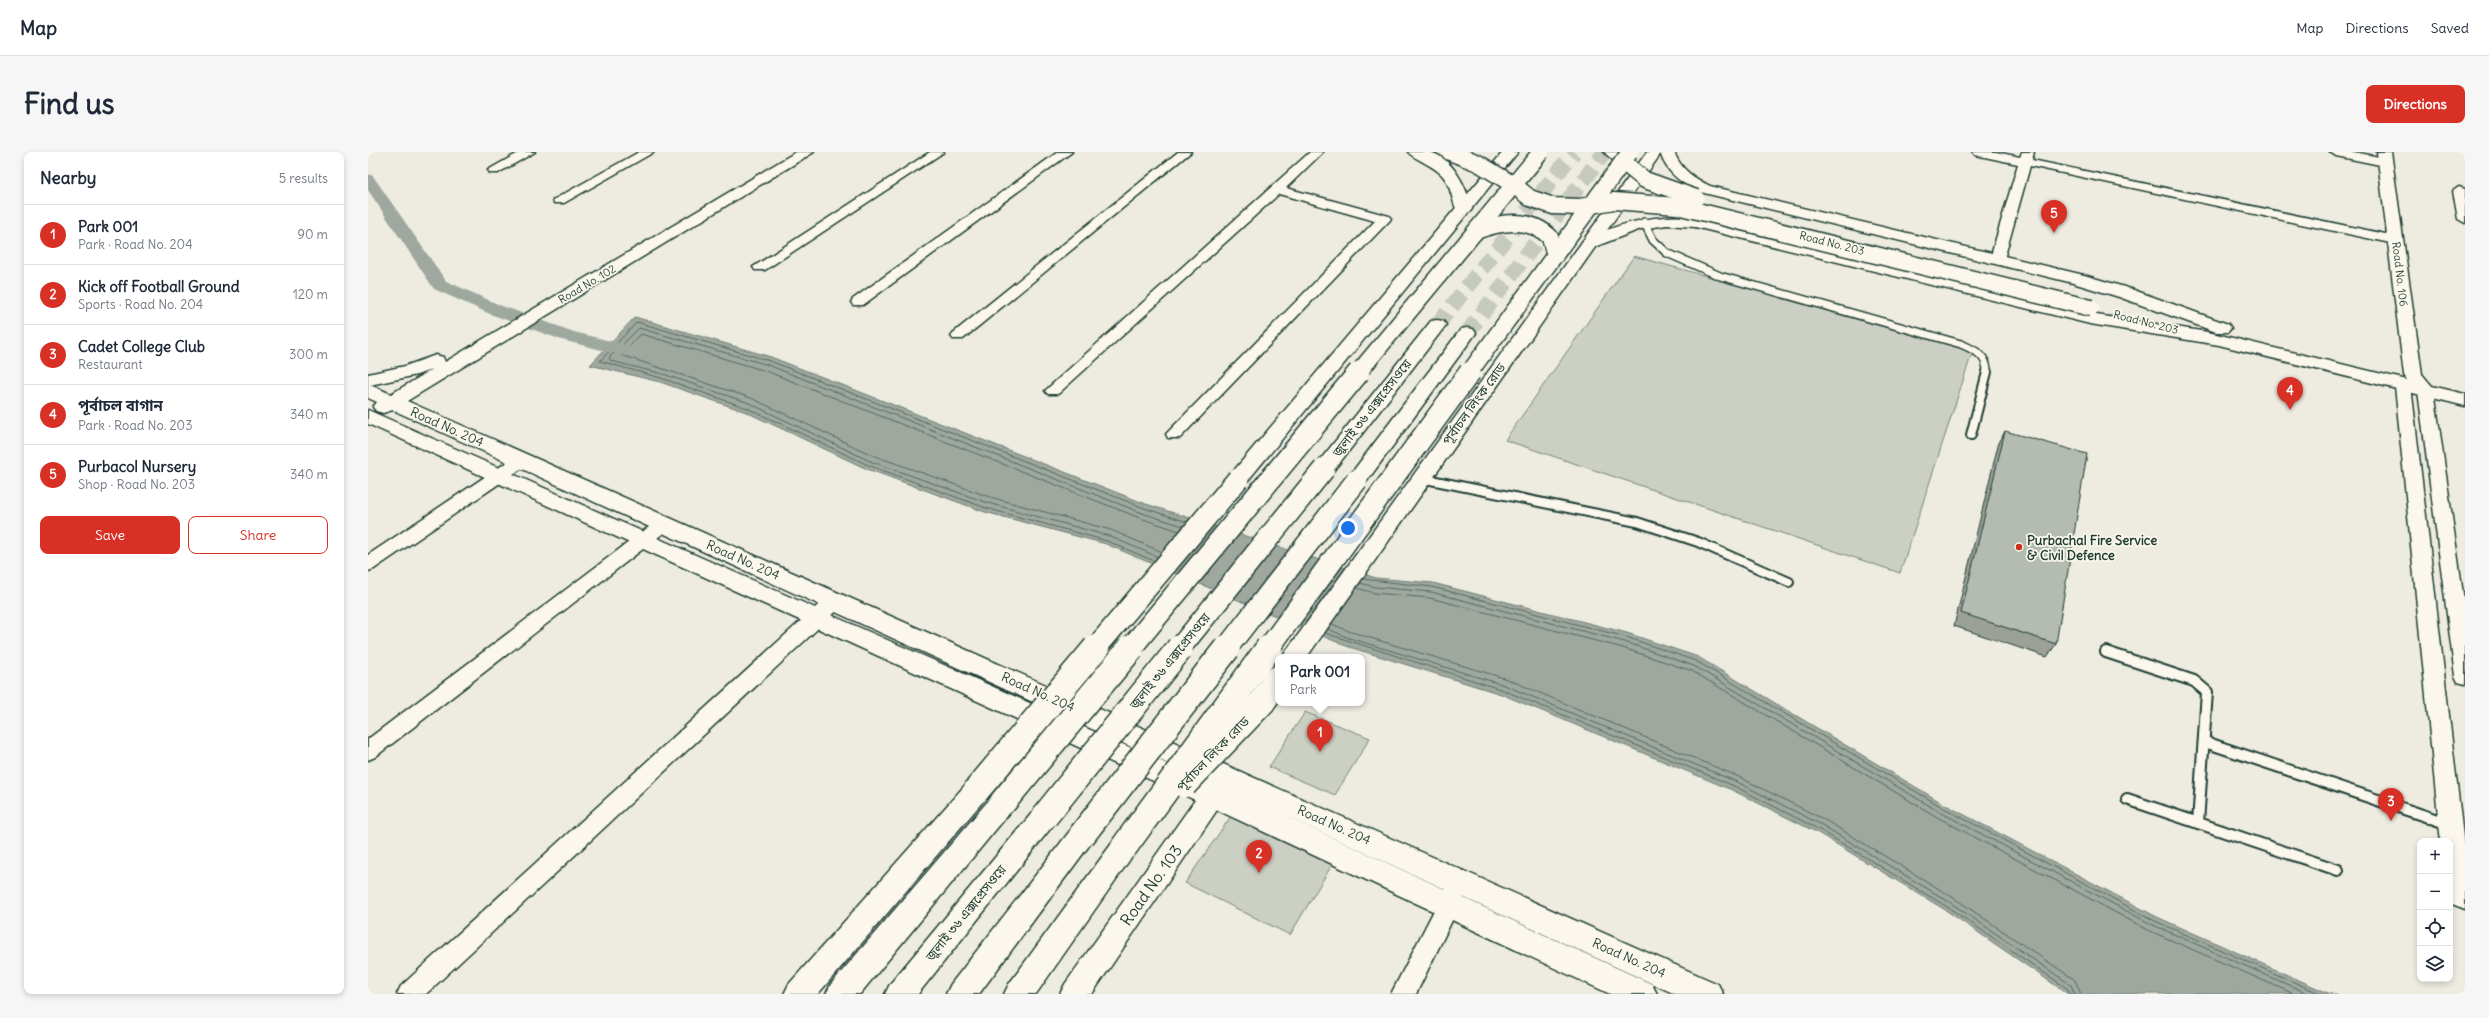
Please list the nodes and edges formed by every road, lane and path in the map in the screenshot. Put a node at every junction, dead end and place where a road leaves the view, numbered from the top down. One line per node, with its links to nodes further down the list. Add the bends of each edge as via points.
1 (529, 152): 20 (street)
2 (648, 152): 24 (street)
3 (790, 152): 31 (main road, Road No. 102)
4 (807, 152): 31 (main road, Road No. 102)
5 (938, 152): 35 (street)
6 (1066, 152): 36 (street)
7 (1185, 152): 41 (street)
8 (1317, 152): 22 (street)
9 (1415, 152): 26 (main road, via 1437,163 1456,181)
10 (1450, 152): 21 (main road, Road No. 203, bridge, via 1478,163)
11 (1511, 152): 26 (main road)
12 (1541, 152): 21 (main road, bridge)
13 (1655, 152): 32 (main road, পূর্বাচল লিংক রোড)
14 (1667, 152): 34 (main road, Road No. 203, via 1669,161 1676,171 1687,181 1705,189)
15 (1979, 152): 18 (street)
16 (2336, 152): 19 (street)
17 (1621, 155): 25 (main road, bridge); 37 (main road, Road No. 203, bridge, via 1645,180 1684,196)
18 (2027, 157): 30 (street); 34 (street)
19 (2385, 157): 30 (main road, Road No. 106)
20 (494, 170)
21 (1514, 185): 25 (main road, Road No. 203, bridge, via 1530,198 1553,206 1568,208); 29 (main road, bridge)
22 (1277, 189): 46 (street); 49 (street, via 1384,218)
23 (2465, 192): 27 (street, via 2459,191)
24 (559, 200)
25 (1593, 203): 33 (main road, bridge); 37 (main road, Road No. 203, bridge, via 1645,203 1705,212)
26 (1464, 209): 76 (main road, bridge, via 976,791)
27 (2465, 219)
28 (1644, 222): 32 (main road, Road No. 203, via 1607,234); 38 (main road, Road No. 203, via 1696,222 2090,319); 50 (lane, via 1653,240 1668,253 1720,276 1961,344 1978,352 1986,362 1987,376)
29 (1476, 230): 33 (main road, bridge, via 1507,222 1538,228 1549,235); 77 (main road, bridge, via 1003,802)
30 (2395, 240): 43 (main road, Road No. 106)
31 (645, 243): 42 (main road, Road No. 102)
32 (1589, 244): 53 (main road, পূর্বাচল লিংক রোড)
33 (1555, 256): 69 (main road, bridge)
34 (1997, 260): 38 (main road, Road No. 203, via 2078,279)
35 (760, 267)
36 (858, 302)
37 (2093, 302): 38 (main road, Road No. 203)
38 (2123, 309): 43 (main road, Road No. 203)
39 (1437, 325): 78 (main road, জুলাই ৩৬ এক্সপ্রেসওয়ে, bridge, via 1324,469)
40 (1467, 334): 79 (main road, bridge)
41 (958, 336)
42 (447, 359): 48 (main road, Road No. 102); 48 (main road, via 410,371)
43 (2408, 380): 44 (main road, Road No. 203); 45 (main road); 70 (street)
44 (2465, 387)
45 (2426, 391): 47 (main road); 62 (street)
46 (1053, 392)
47 (2465, 400)
48 (372, 402): 51 (main road, Road No. 204); 52 (main road, Road No. 204)
49 (1174, 434)
50 (1970, 435)
51 (522, 460): 52 (street); 54 (main road, Road No. 204)
52 (500, 475): 55 (main road, Road No. 204); 56 (street)
53 (1421, 478): 57 (lane, via 1637,522 1698,542); 61 (main road, পূর্বাচল লিংক রোড)
54 (664, 524): 55 (street); 58 (main road, Road No. 204)
55 (644, 540): 59 (main road, Road No. 204); 65 (street)
56 (368, 564)
57 (1788, 582)
58 (835, 601): 59 (street); 66 (main road, Road No. 204)
59 (817, 618): 66 (main road, Road No. 204); 75 (street)
60 (2106, 652): 64 (lane, via 2200,684 2208,695)
61 (1296, 654)
62 (2465, 676)
63 (1275, 683): 69 (main road, পূর্বাচল লিংক রোড, bridge, via 1232,736)
64 (2205, 742): 68 (lane); 70 (lane)
65 (368, 751)
66 (1220, 786): 72 (main road, Road No. 204); 74 (main road, Road No. 204); 81 (main road, Road No. 103)
67 (2127, 799): 68 (lane)
68 (2198, 823): 71 (lane)
69 (1142, 824): 80 (main road, bridge)
70 (2450, 825): 73 (street)
71 (2338, 870)
72 (1459, 882): 74 (street); 84 (main road, Road No. 204)
73 (2462, 898)
74 (1448, 906): 82 (street); 83 (main road, Road No. 204)
75 (409, 994)
76 (799, 994)
77 (840, 994)
78 (900, 994)
79 (961, 994)
80 (1019, 994)
81 (1075, 994)
82 (1403, 994)
83 (1642, 994)
84 (1708, 994)

